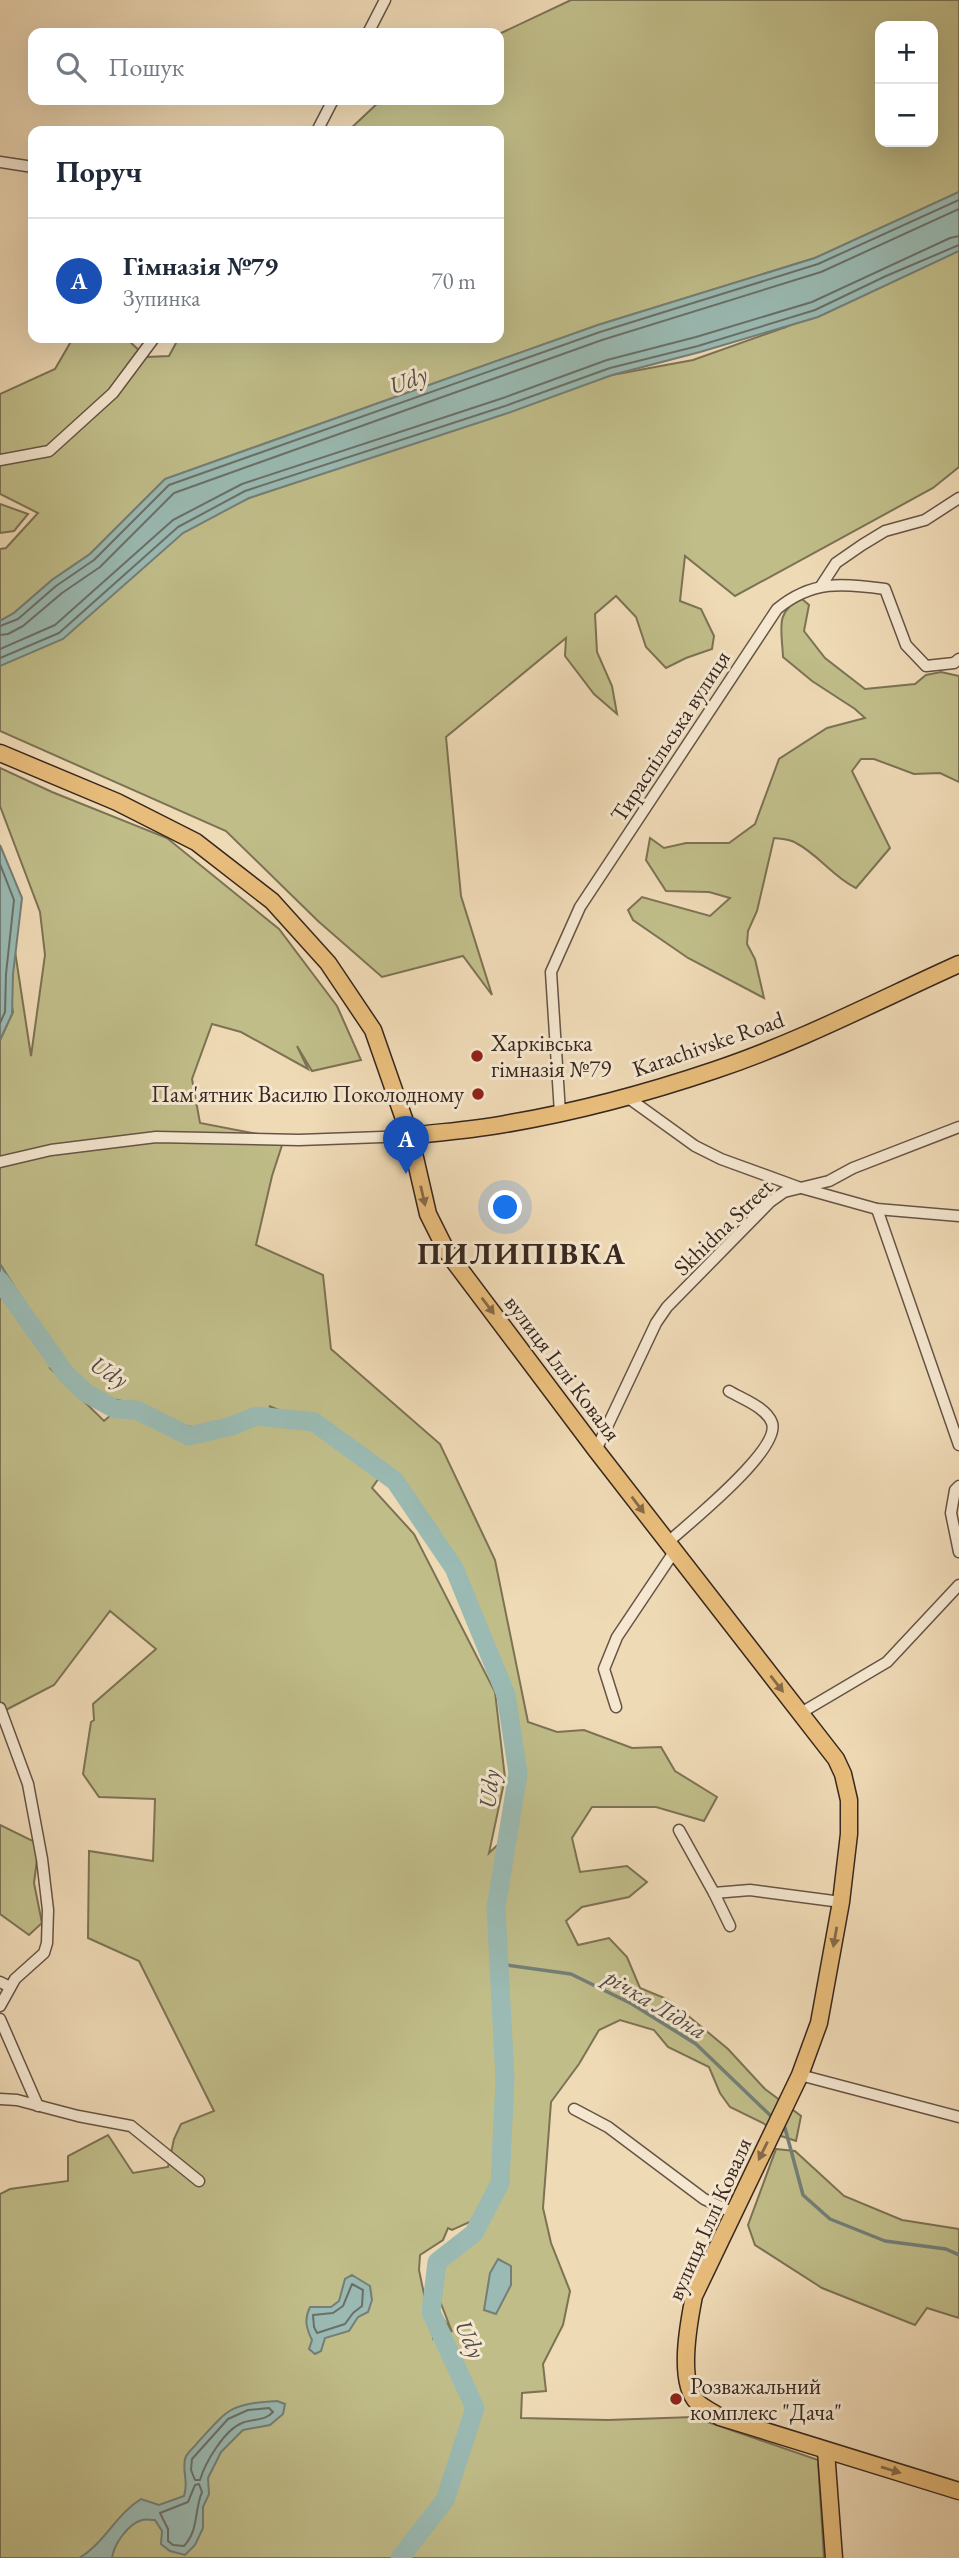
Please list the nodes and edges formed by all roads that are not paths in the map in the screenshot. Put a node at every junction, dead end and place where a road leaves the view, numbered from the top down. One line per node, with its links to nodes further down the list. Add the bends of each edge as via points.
1 (385, 0): 2 (street)
2 (371, 28)
3 (330, 105): 4 (street)
4 (320, 126)
5 (0, 162): 6 (street)
6 (28, 166)
7 (150, 343): 8 (street, via 113,393 49,451)
8 (0, 460)
9 (959, 498): 10 (street, via 925,520 885,531 862,545 836,563)
10 (821, 586): 11 (street, Тираспільська вулиця, via 844,583 885,589 906,645 926,666); 15 (street, Тираспільська вулиця, via 790,597 777,608 580,907 551,972)
11 (959, 659)
12 (0, 753): 17 (main road, вулиця Іллі Коваля, via 117,802 196,842 272,901 328,964 373,1030)
13 (959, 964): 14 (main road, Karachivske Road, via 794,1039)
14 (627, 1097): 15 (main road, Karachivske Road); 19 (street, via 695,1146)
15 (560, 1113): 17 (main road, Karachivske Road)
16 (959, 1128): 19 (street, Skhidna Street, via 829,1181)
17 (410, 1136): 18 (street, Karachivske Road, via 156,1137 51,1150); 24 (main road, вулиця Іллі Коваля, one-way to 24, via 428,1214 447,1252)
18 (0, 1162)
19 (798, 1186): 20 (street); 24 (street, Skhidna Street, via 770,1202 667,1307)
20 (877, 1209): 21 (street); 23 (street)
21 (959, 1216)
22 (729, 1391): 26 (street, via 767,1413 773,1425 771,1438)
23 (959, 1445)
24 (596, 1450): 26 (main road, вулиця Іллі Коваля, one-way to 26)
25 (959, 1486): 27 (street, via 951,1513)
26 (670, 1547): 29 (street, via 617,1637 604,1669); 31 (main road, вулиця Іллі Коваля, one-way to 31)
27 (959, 1552)
28 (959, 1585): 31 (street, via 887,1662)
29 (616, 1707)
30 (0, 1708): 37 (street, via 29,1784 48,1910 44,1953)
31 (799, 1714): 34 (main road, вулиця Іллі Коваля, via 836,1759 849,1800)
32 (679, 1830): 33 (street)
33 (714, 1893): 34 (street, via 750,1890); 35 (street)
34 (841, 1902): 40 (main road, вулиця Іллі Коваля, one-way to 40, via 820,2023)
35 (730, 1926)
36 (0, 1982): 37 (street)
37 (10, 1987): 38 (street)
38 (0, 2006)
39 (0, 2019): 42 (street)
40 (800, 2075): 44 (street); 46 (main road, вулиця Іллі Коваля, one-way to 46)
41 (0, 2099): 42 (street)
42 (38, 2106): 45 (street, via 131,2126)
43 (575, 2109): 46 (street, via 608,2127 704,2199)
44 (959, 2117)
45 (199, 2181)
46 (734, 2214): 47 (main road, вулиця Іллі Коваля, via 694,2296 687,2329 688,2382 696,2401 720,2417)
47 (826, 2451): 48 (main road, вулиця Іллі Коваля, one-way to 48); 49 (main road)
48 (959, 2491)
49 (834, 2558)

